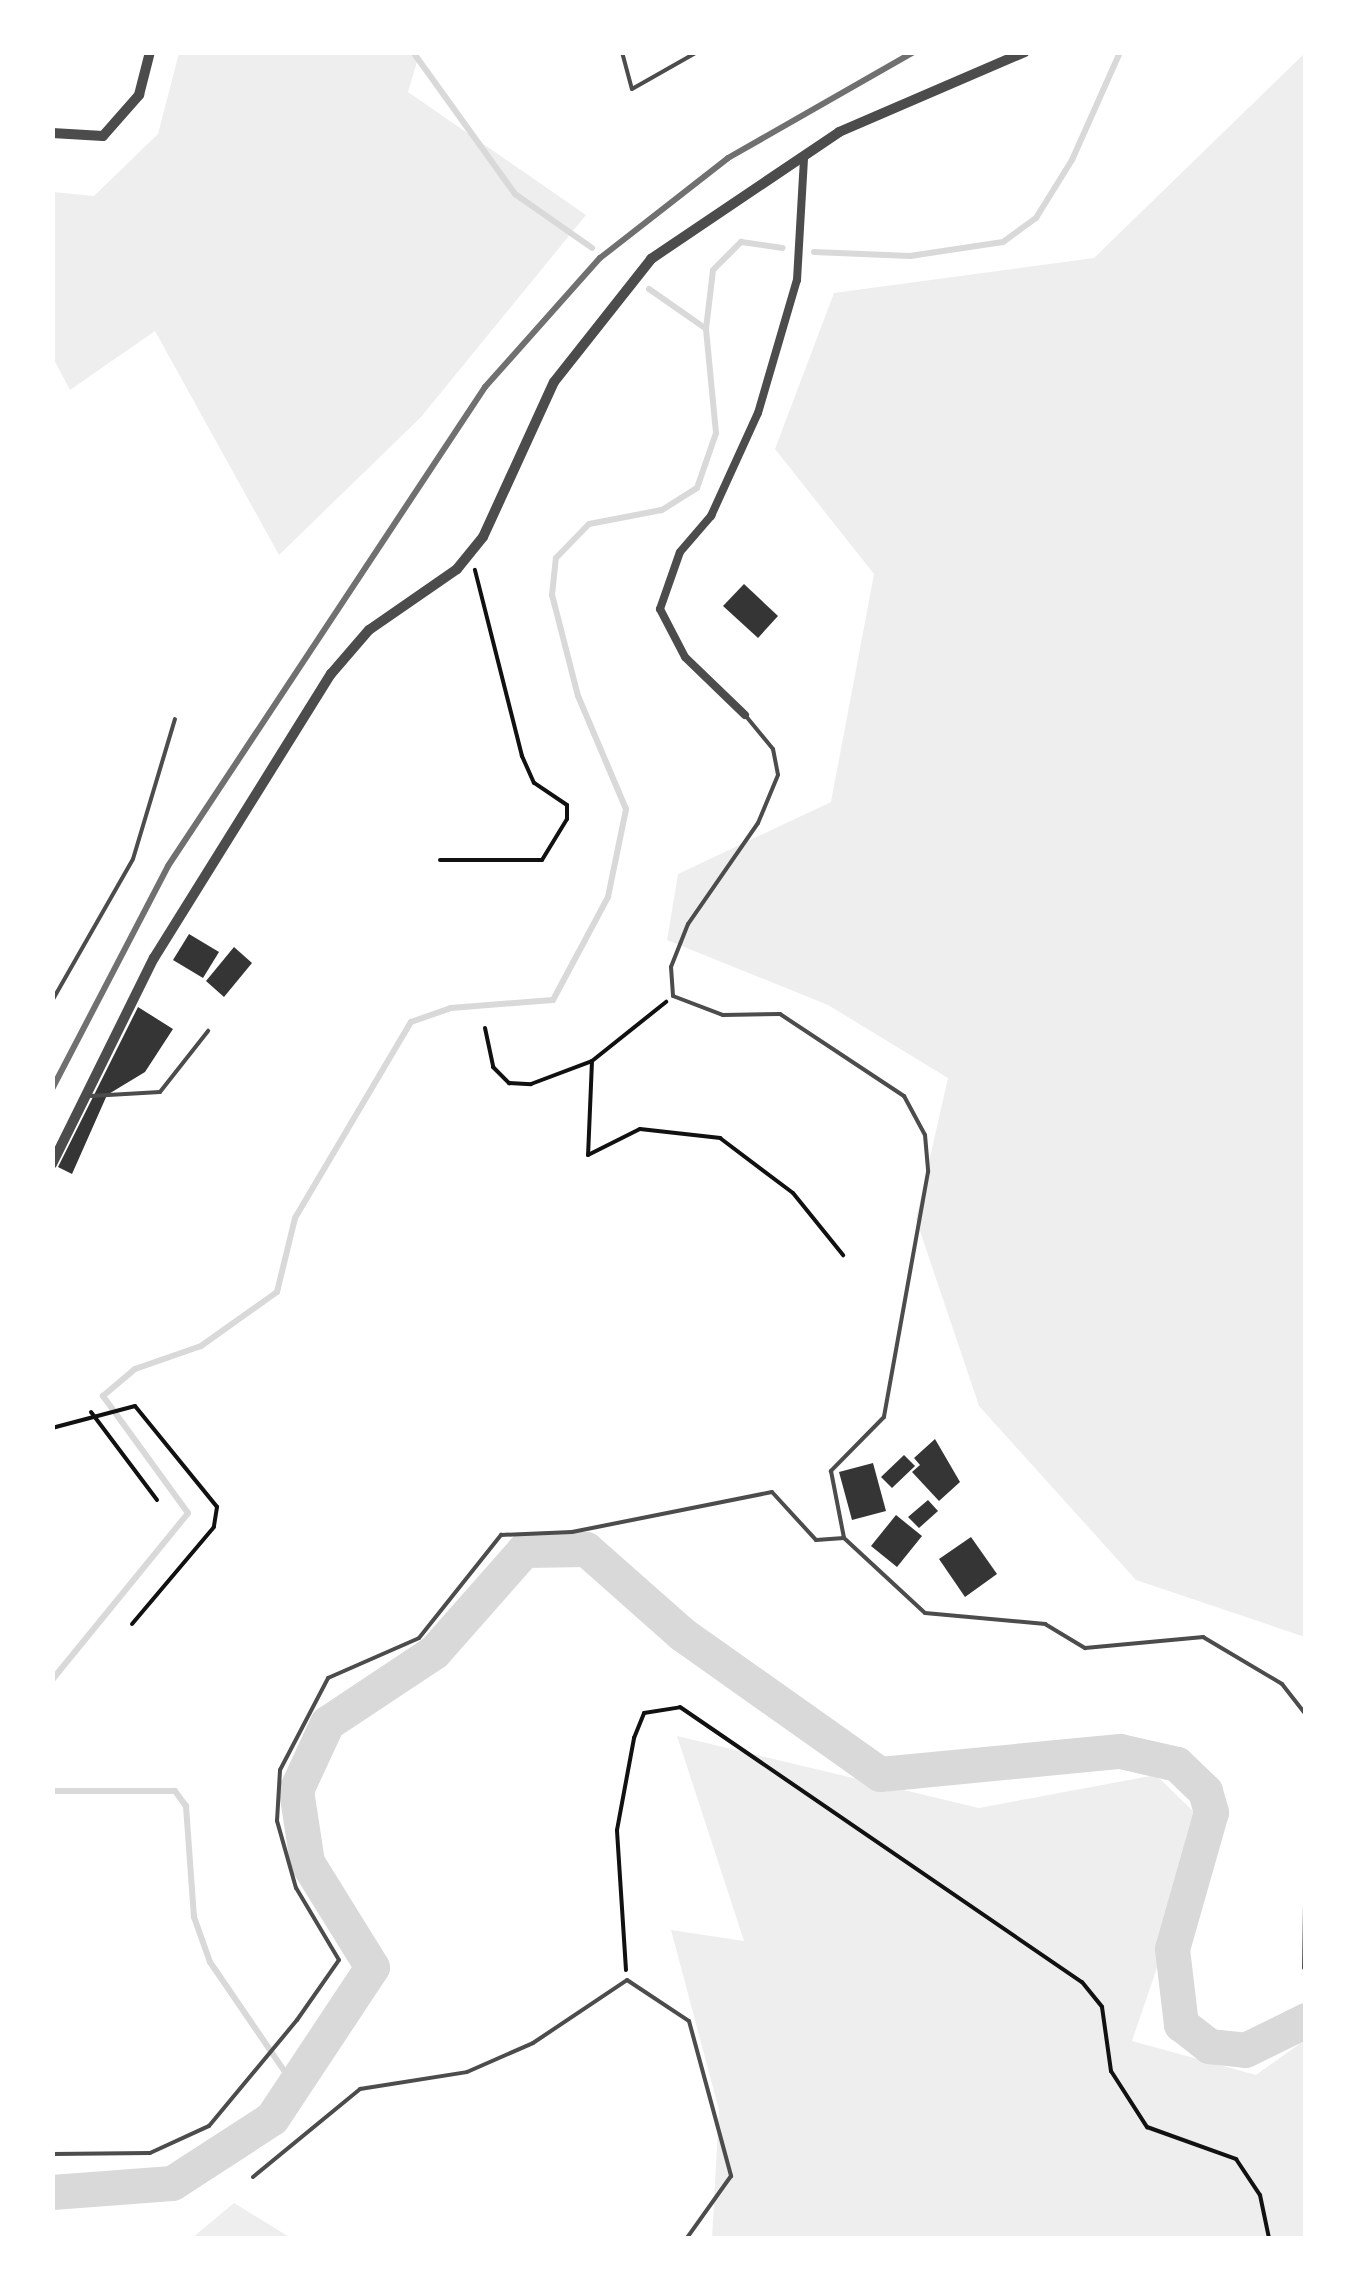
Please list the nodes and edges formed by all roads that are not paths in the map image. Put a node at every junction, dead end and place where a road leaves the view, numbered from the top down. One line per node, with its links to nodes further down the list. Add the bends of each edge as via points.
1 (150, 52): 5 (street, via 138,95 103,136)
2 (622, 52): 3 (lane, via 632,89)
3 (698, 52)
4 (1025, 52): 6 (street, via 839,132)
5 (52, 134)
6 (804, 157): 7 (street, via 797,280 758,413 711,516 680,552 660,609 685,657); 11 (street, via 651,259 554,382 503,503 470,552 369,630 331,674 154,958)
7 (745, 715): 13 (lane, via 774,750 778,774 758,823 696,908 671,967 673,996 722,1016 780,1014 919,1114 928,1172 884,1417 831,1471)
8 (175, 719): 9 (lane, via 133,859)
9 (52, 1001)
10 (208, 1031): 11 (lane, via 160,1092)
11 (86, 1096): 12 (street)
12 (52, 1164)
13 (844, 1538): 14 (lane, via 925,1613 1045,1624 1085,1648 1203,1637 1282,1684); 17 (lane, via 816,1540 772,1492 572,1532 501,1535 419,1638 328,1678 280,1770 277,1821 296,1888 340,1960 308,2005 209,2126 150,2152)
14 (1306, 1715)
15 (1306, 1840): 16 (lane)
16 (1304, 1968)
17 (52, 2154)
18 (253, 2177): 19 (lane, via 360,2088 468,2072 533,2043 627,1980 690,2021 731,2176)
19 (688, 2238)

